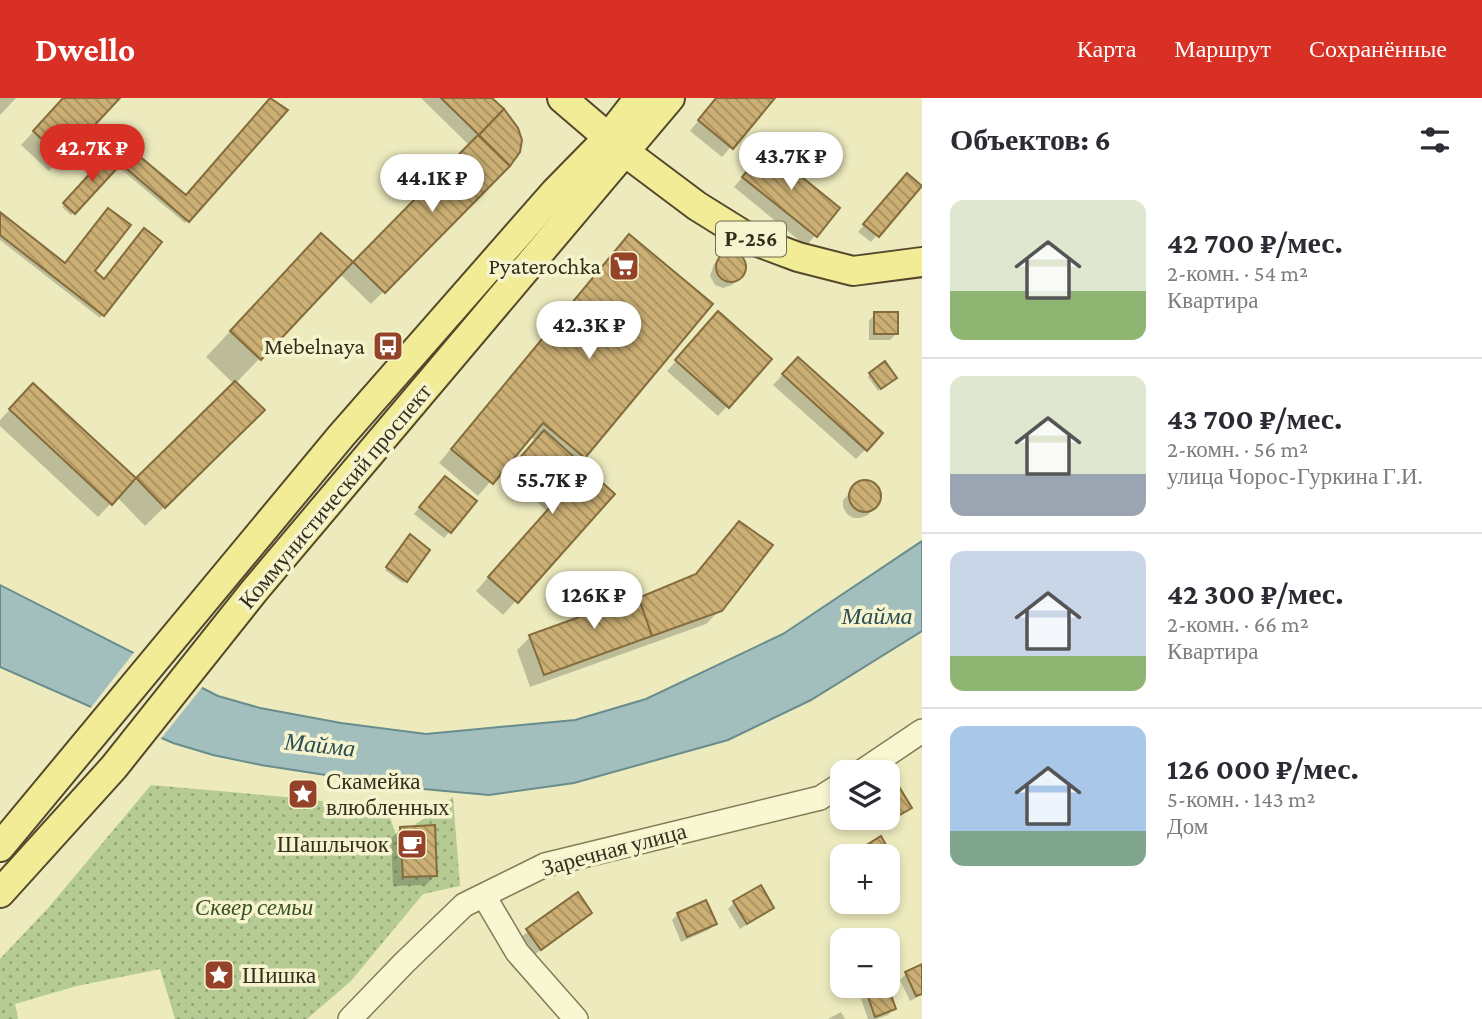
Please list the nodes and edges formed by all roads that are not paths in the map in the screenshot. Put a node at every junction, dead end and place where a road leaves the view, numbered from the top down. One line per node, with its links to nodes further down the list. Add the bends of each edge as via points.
1 (562, 98): 5 (main road, Р-256)
2 (586, 98): 5 (main road, Р-256)
3 (639, 98): 5 (main road, Коммунистический проспект)
4 (670, 98): 5 (main road, Коммунистический проспект)
5 (621, 139): 6 (main road, Р-256, via 760,230 849,258); 7 (main road, Р-256, via 697,206 750,239 853,271); 11 (main road, Коммунистический проспект, via 555,192 407,359); 12 (main road, Коммунистический проспект, via 114,767)
6 (922, 249)
7 (922, 262)
8 (922, 732): 9 (street)
9 (879, 760)
10 (830, 792): 13 (street, Заречная улица, via 820,798 545,865)
11 (0, 847)
12 (0, 893)
13 (484, 896): 14 (street, Заречная улица, via 464,905); 15 (street, via 517,952)
14 (350, 1019)
15 (576, 1019)

